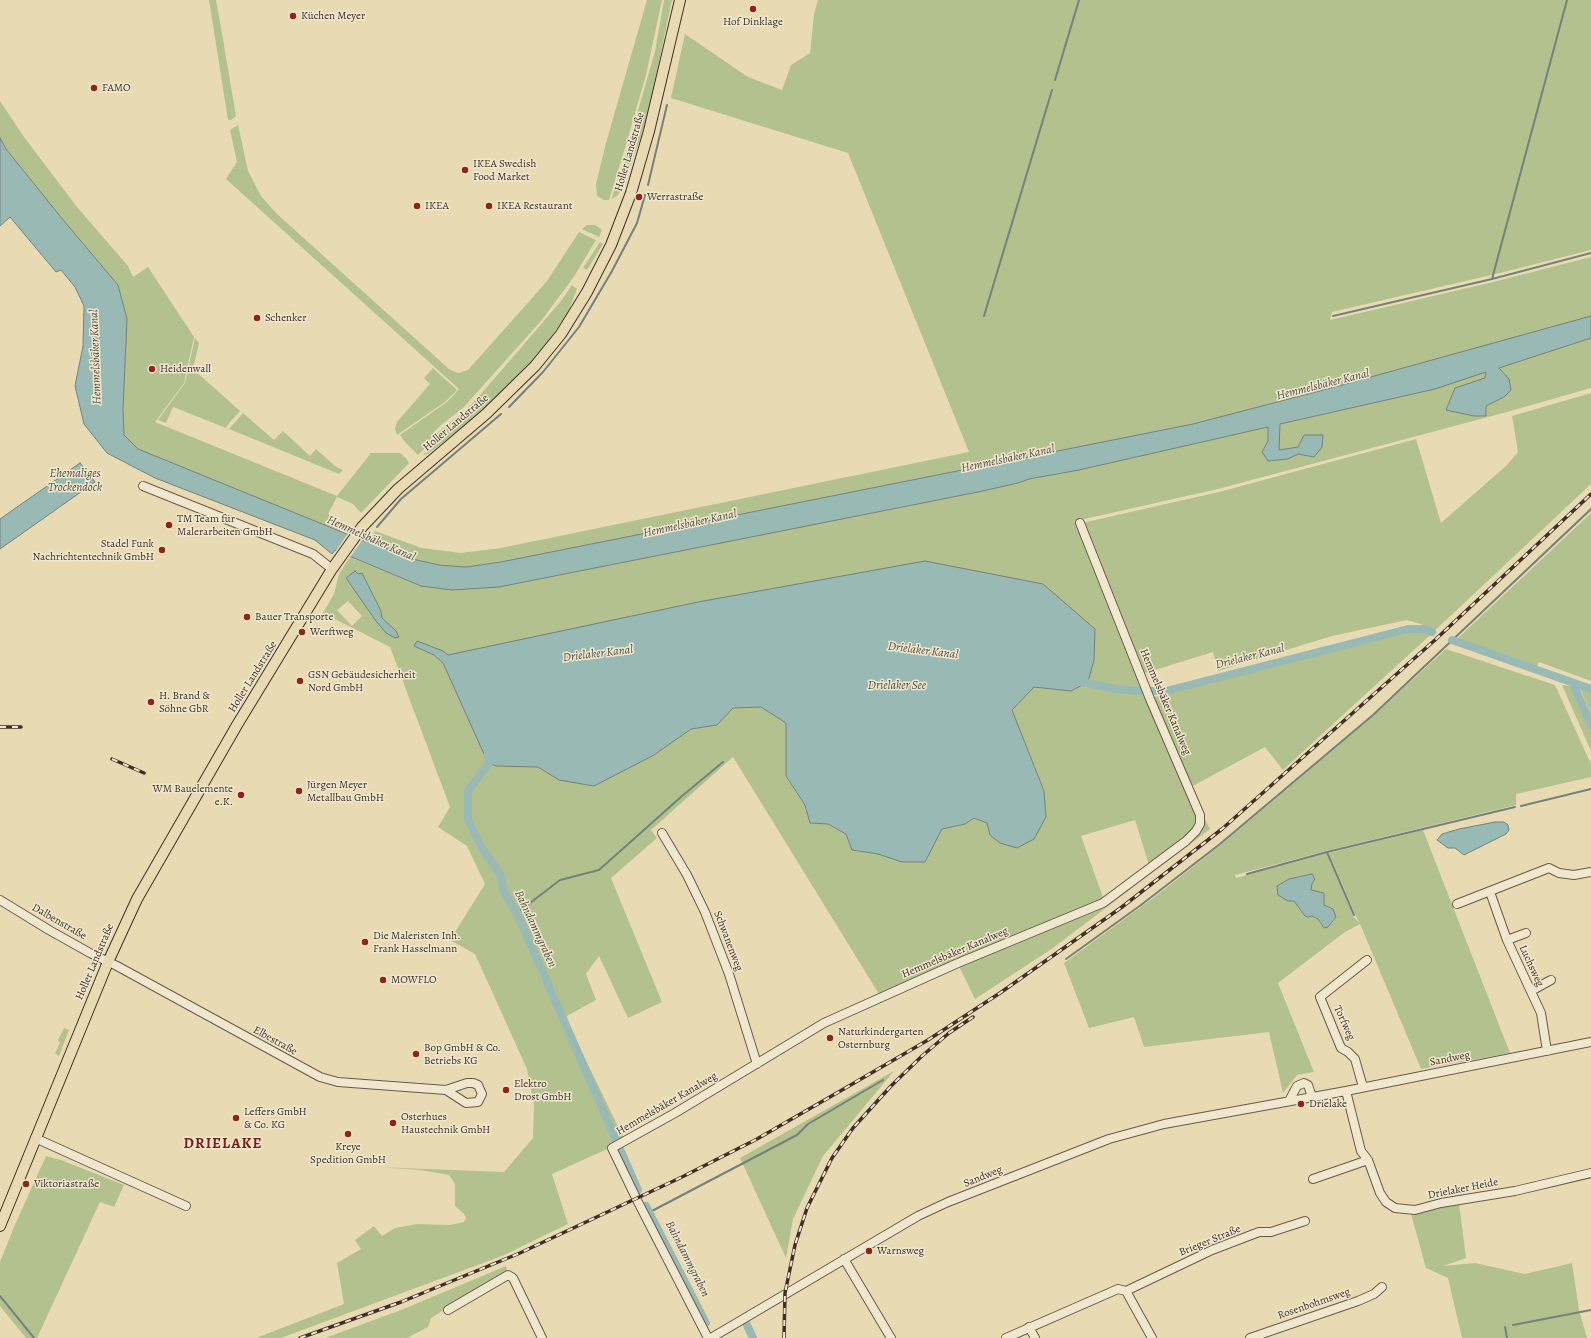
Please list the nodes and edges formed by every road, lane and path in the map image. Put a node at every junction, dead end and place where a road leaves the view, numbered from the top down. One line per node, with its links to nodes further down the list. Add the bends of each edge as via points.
1 (680, 0): 4 (main road, Holler Landstraße, via 649,131 631,193 611,245 580,305 558,339 519,383 398,489 355,535)
2 (143, 486): 4 (street, via 313,554)
3 (1080, 523): 18 (street, Hemmelsbäker Kanalweg, via 1150,699 1200,815 1200,824 1196,831 1097,906 830,1020)
4 (332, 569): 13 (main road, Holler Landstraße, via 166,847 137,899)
5 (662, 833): 18 (street, Schwanenweg, via 705,912 729,974)
6 (1591, 872): 7 (street, via 1574,875 1558,873 1549,868)
7 (1490, 892): 9 (street); 11 (street, Luchsweg)
8 (0, 900): 13 (street, Dalbenstraße)
9 (1457, 904)
10 (1526, 933): 11 (street)
11 (1507, 940): 15 (street, Luchsweg)
12 (1367, 960): 19 (street, Torfweg, via 1320,997 1341,1048 1355,1059)
13 (108, 962): 20 (street, Elbestraße, via 320,1077 338,1082); 24 (main road, Holler Landstraße)
14 (1551, 980): 15 (street)
15 (1531, 991): 17 (street, Luchsweg, via 1541,1013)
16 (1591, 1042): 17 (street, Sandweg)
17 (1547, 1051): 19 (street, Sandweg)
18 (757, 1064): 37 (street, Hemmelsbäker Kanalweg, via 612,1148)
19 (1363, 1088): 21 (street, Sandweg)
20 (446, 1090)
21 (1346, 1091): 22 (street, Sandweg); 25 (street, Drielaker Heide, via 1361,1151)
22 (1312, 1097): 23 (street, Sandweg); 23 (street, via 1308,1085 1304,1083 1298,1086)
23 (1289, 1101): 31 (street, Sandweg, via 1164,1124 1109,1139 948,1202)
24 (35, 1138): 28 (street); 30 (main road, Holler Landstraße)
25 (1368, 1160): 26 (street, Drielaker Heide, via 1378,1190 1386,1202 1395,1208 1409,1210 1515,1191); 27 (street)
26 (1591, 1173)
27 (1313, 1179)
28 (186, 1206)
29 (1305, 1221): 33 (street, Brieger Straße, via 1271,1232 1259,1232 1212,1250)
30 (0, 1226)
31 (844, 1259): 38 (street, Sandweg); 39 (street)
32 (1382, 1286): 43 (street, Rosenbohmsweg, via 1374,1294 1358,1301)
33 (1126, 1291): 35 (street, via 1118,1290); 42 (street)
34 (448, 1310): 36 (street, via 508,1275 512,1278)
35 (1029, 1327): 40 (street); 41 (street)
36 (542, 1338)
37 (708, 1338)
38 (711, 1338)
39 (892, 1338)
40 (1006, 1338)
41 (1035, 1338)
42 (1152, 1338)
43 (1250, 1338)

